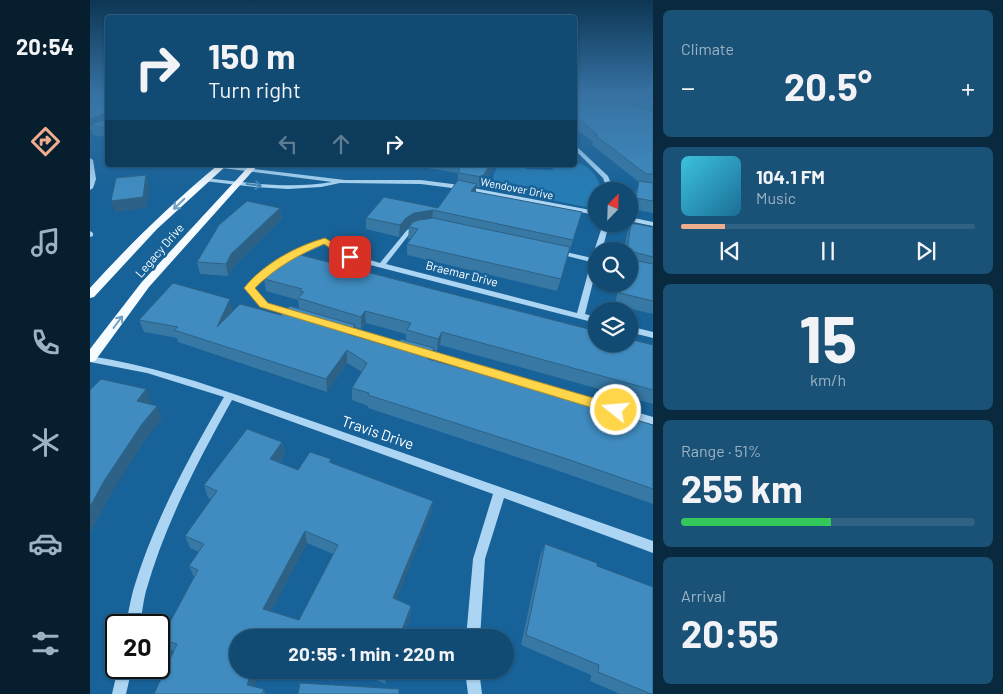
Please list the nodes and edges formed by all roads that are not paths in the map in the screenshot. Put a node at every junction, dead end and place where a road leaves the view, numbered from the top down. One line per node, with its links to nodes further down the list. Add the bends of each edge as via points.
1 (577, 149): 2 (street)
2 (587, 158): 3 (street); 9 (street)
3 (577, 159)
4 (90, 160): 11 (street, via 93,179)
5 (221, 167): 7 (main road, Legacy Drive)
6 (252, 167): 8 (street, Wendover Drive); 10 (main road, Legacy Drive)
7 (206, 180): 10 (street, Wendover Drive); 20 (main road, Legacy Drive, one-way to 20)
8 (345, 182): 10 (street, Wendover Drive, one-way to 8, via 315,188); 12 (street, Wendover Drive, via 421,182)
9 (608, 182)
10 (237, 183): 27 (main road, Legacy Drive, one-way to 10, via 145,285)
11 (90, 188)
12 (588, 212)
13 (638, 222): 14 (street)
14 (653, 224)
15 (423, 226): 18 (street, via 410,231)
16 (549, 250): 17 (street)
17 (588, 258)
18 (382, 265): 21 (street, Braemar Drive, via 350,257 325,241 268,270 249,288 264,305); 22 (street, Braemar Drive)
19 (588, 288): 22 (street)
20 (90, 295)
21 (302, 316)
22 (580, 316): 23 (street, Braemar Drive)
23 (588, 318)
24 (340, 328): 29 (street)
25 (638, 331): 26 (street)
26 (653, 335)
27 (90, 358): 28 (street, Travis Drive, via 125,363)
28 (229, 396): 30 (street, Travis Drive); 32 (street, via 164,521 141,585)
29 (653, 421)
30 (500, 491): 31 (street, Travis Drive); 33 (street, via 479,559)
31 (653, 547)
32 (135, 614)
33 (474, 629)
34 (122, 679): 36 (street)
35 (473, 679): 37 (street)
36 (119, 694)
37 (475, 694)

